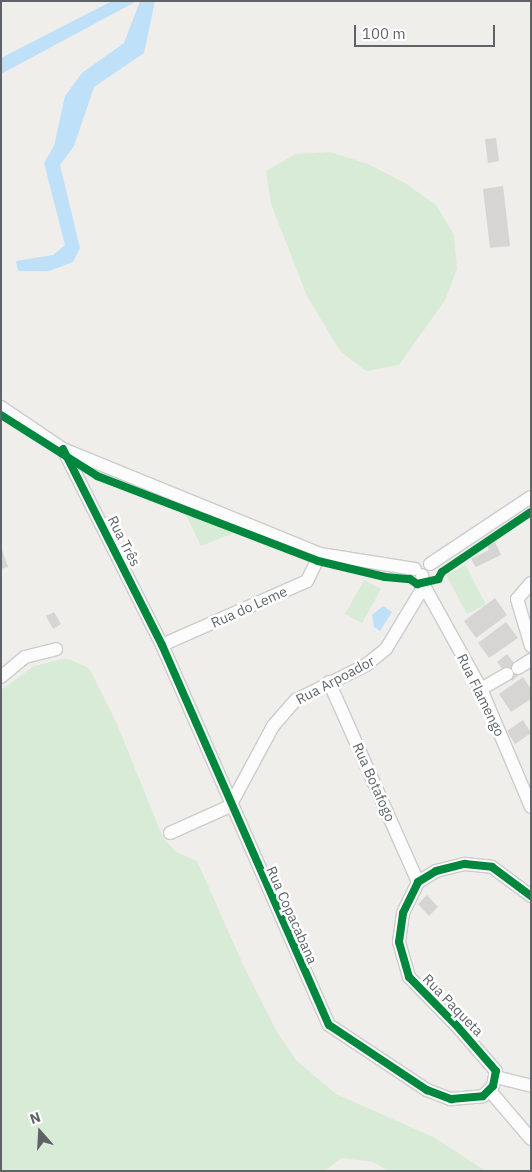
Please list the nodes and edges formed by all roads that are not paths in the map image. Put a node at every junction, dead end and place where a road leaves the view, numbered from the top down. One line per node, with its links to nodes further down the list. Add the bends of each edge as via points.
1 (1, 407): 2 (street)
2 (64, 449): 4 (street); 7 (street, Rua Três)
3 (531, 497): 5 (street, Rua Arpoador, via 430,564 429,572)
4 (320, 554): 5 (street); 7 (street, Rua do Leme, via 307,581)
5 (420, 577): 12 (street, Rua Arpoador, via 395,638 382,653 366,665); 13 (street, Rua Flamengo)
6 (531, 583): 8 (street, via 517,599)
7 (162, 645): 14 (street, Rua Copacabana)
8 (531, 646)
9 (56, 649): 11 (street, via 25,657)
10 (531, 660): 13 (street)
11 (1, 677)
12 (329, 682): 14 (street, Rua Arpoador, via 296,700 282,712); 17 (street, Rua Botafogo)
13 (481, 689): 15 (street, Rua Flamengo)
14 (230, 806): 16 (street); 21 (street, Rua Copacabana, via 329,1025 440,1096 465,1100 484,1096)
15 (531, 807)
16 (170, 833)
17 (418, 882): 18 (street, via 450,866 484,864 505,875); 19 (street, Rua Paqueta, via 400,926 403,967 416,986 494,1067)
18 (531, 896)
19 (496, 1077): 20 (street); 21 (street)
20 (531, 1086)
21 (490, 1091): 22 (street)
22 (531, 1140)

